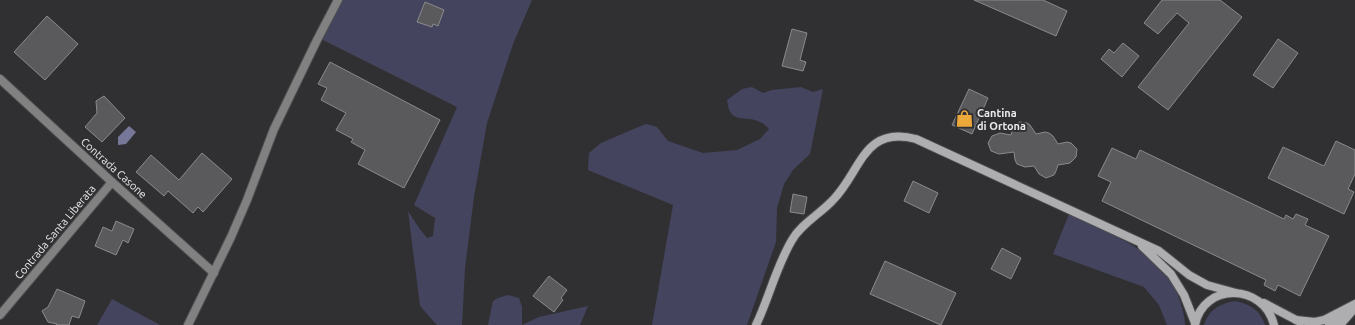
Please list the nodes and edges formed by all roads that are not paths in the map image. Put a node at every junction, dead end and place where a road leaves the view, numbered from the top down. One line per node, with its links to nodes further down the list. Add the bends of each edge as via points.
1 (338, 0): 5 (street, via 274,129 247,200)
2 (0, 79): 3 (street, Contrada Casone)
3 (112, 182): 5 (street, Contrada Casone); 9 (street, Contrada Santa Liberata)
4 (1135, 240): 6 (main road, via 1159,251 1189,275 1207,285); 11 (main road, via 1171,274 1184,295); 13 (main road, via 916,140 899,136 890,137 870,147 834,199 799,229 782,260)
5 (214, 273): 12 (street)
6 (1236, 293): 7 (main road); 11 (main road, via 1223,294 1210,300 1201,310)
7 (1256, 299): 10 (main road); 14 (main road, via 1269,312)
8 (1355, 306): 10 (main road, via 1324,320); 16 (main road); 17 (main road)
9 (0, 315)
10 (1296, 320): 15 (main road)
11 (1195, 324)
12 (188, 325)
13 (756, 325)
14 (1274, 325)
15 (1304, 325)
16 (1329, 325)
17 (1340, 325)

